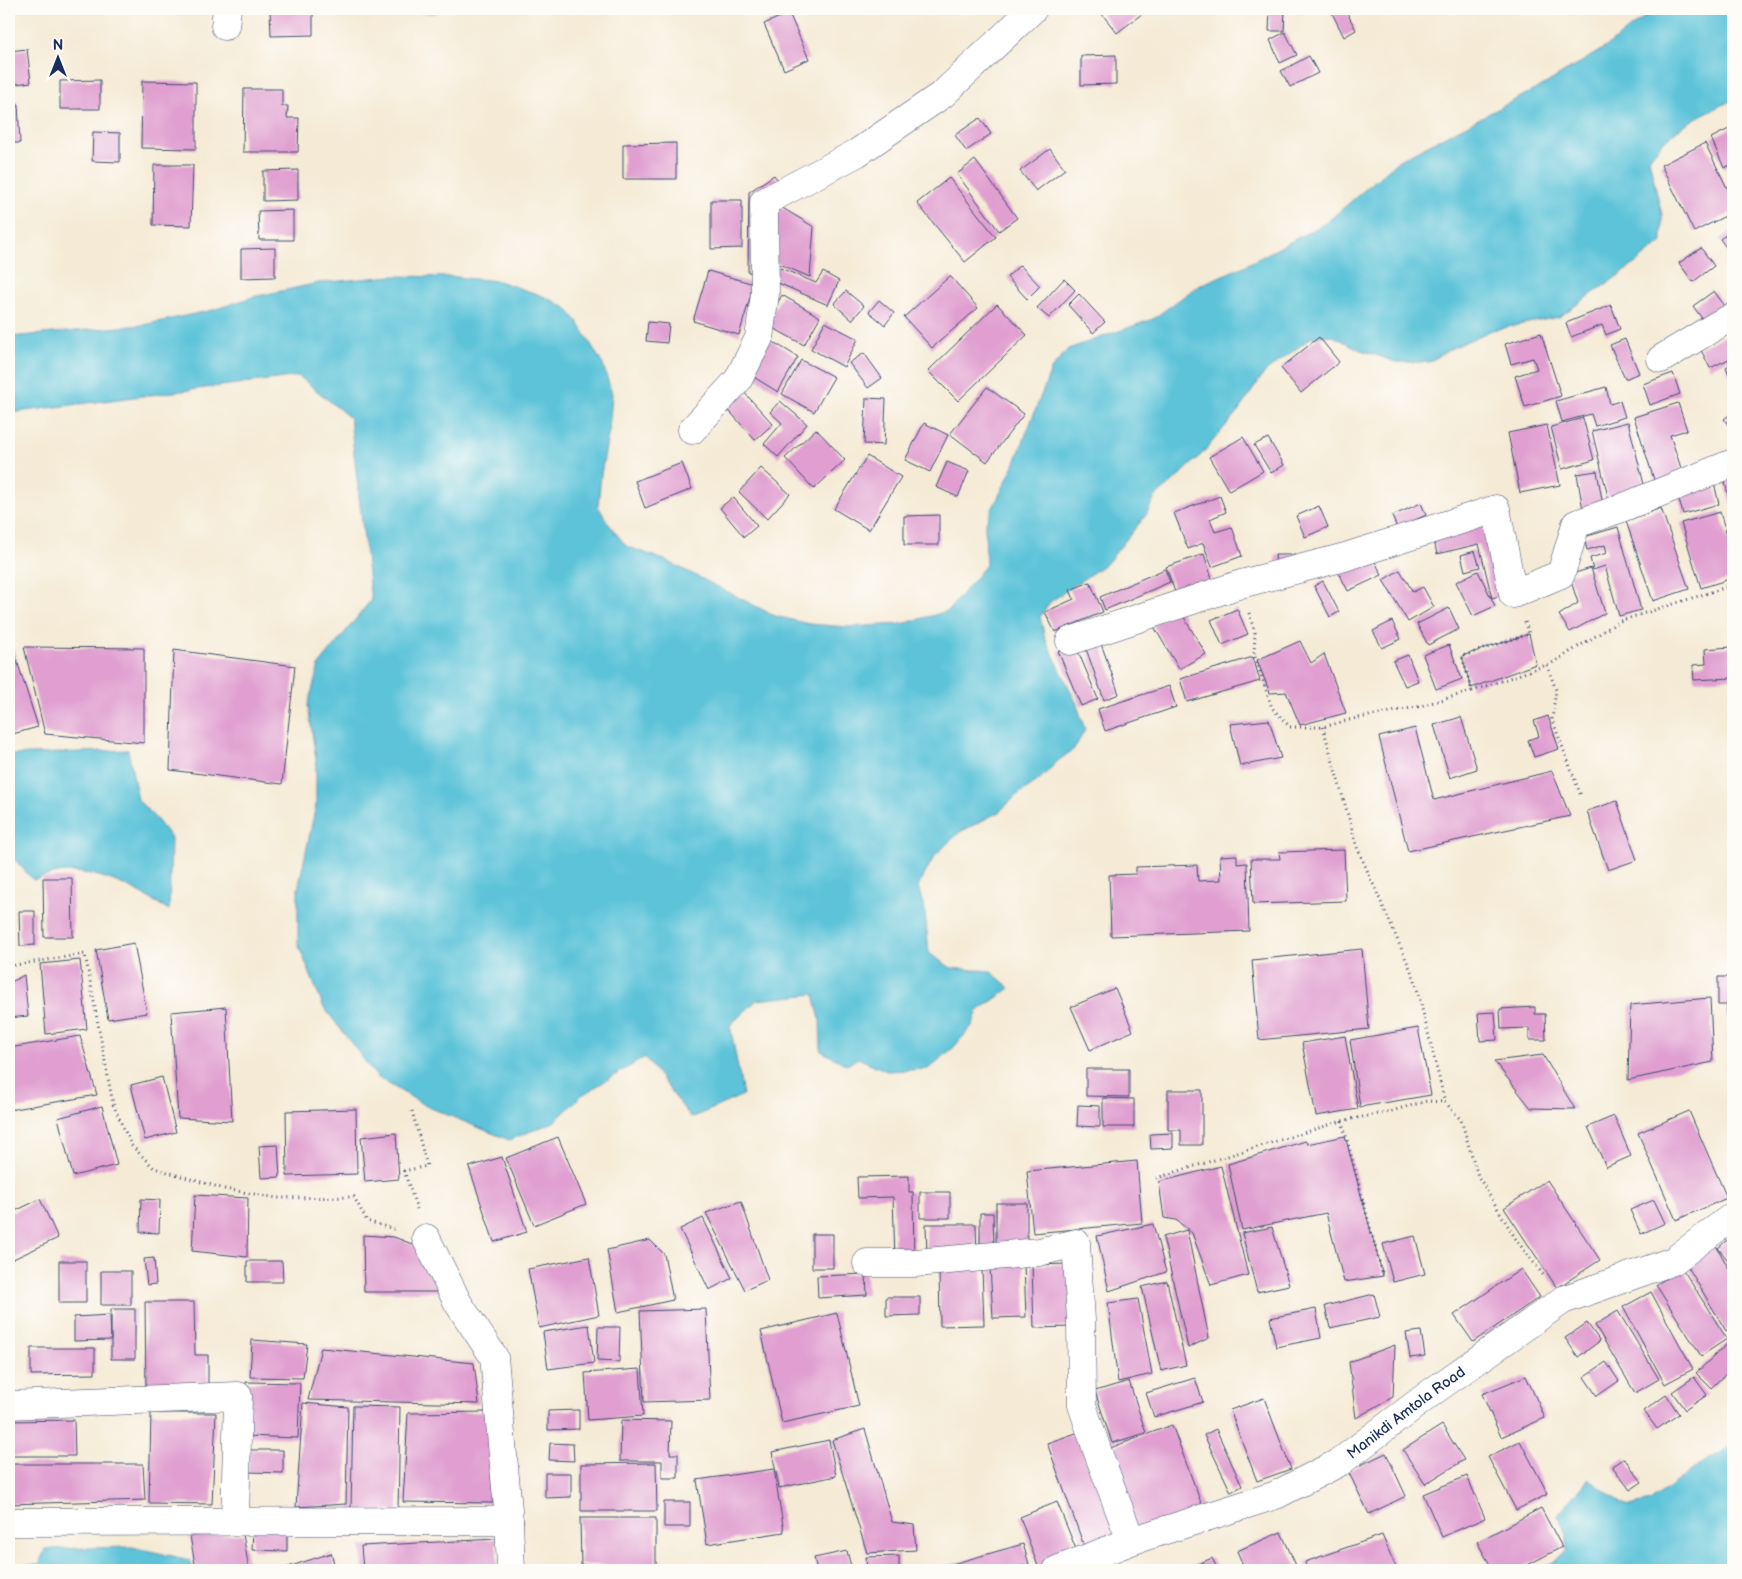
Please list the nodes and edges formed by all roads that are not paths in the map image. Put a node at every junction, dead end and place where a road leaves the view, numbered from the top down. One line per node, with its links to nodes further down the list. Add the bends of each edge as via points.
1 (1033, 9): 4 (street, via 943,94 857,153 764,202 765,294 759,338 738,380)
2 (1733, 317): 3 (street)
3 (1661, 359)
4 (692, 430)
5 (1733, 463): 6 (street, via 1576,524 1560,574 1513,594 1496,509 1345,557 1241,584)
6 (1070, 641)
7 (1733, 1216): 14 (street, Manikdi Amtola Road, via 1673,1262 1564,1300 1432,1392 1340,1462 1276,1495)
8 (426, 1238): 11 (street, via 458,1303 494,1357)
9 (867, 1263): 14 (street, via 1039,1252 1076,1243 1082,1405)
10 (9, 1405): 13 (street, via 238,1396)
11 (509, 1521): 13 (street); 15 (street)
12 (9, 1522): 13 (street)
13 (235, 1522)
14 (1131, 1541): 16 (street, Manikdi Amtola Road)
15 (511, 1570)
16 (1057, 1570)

